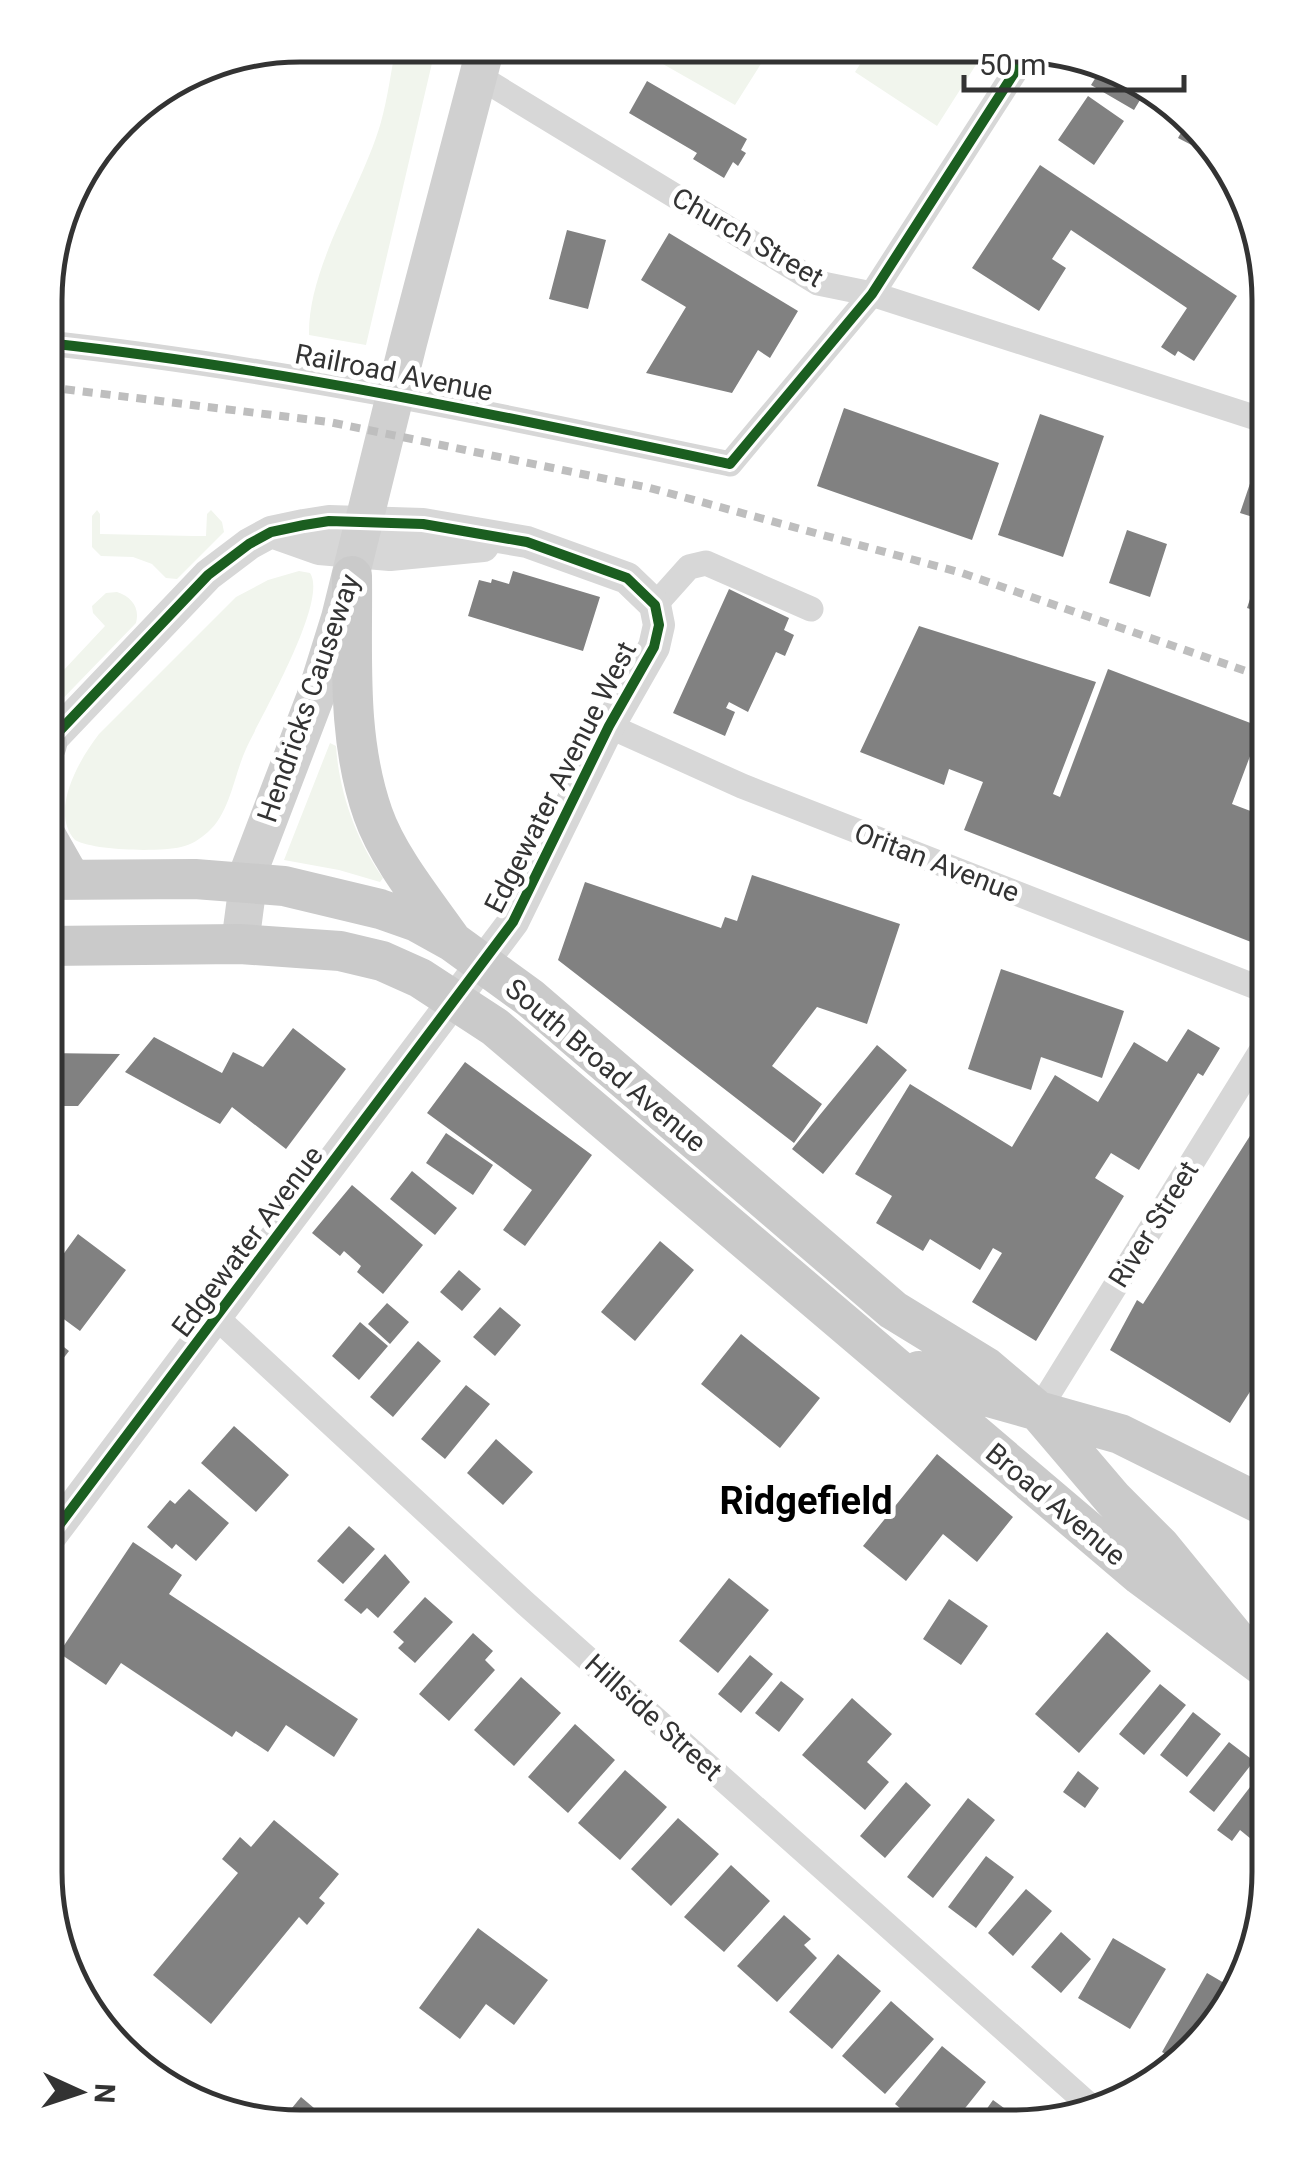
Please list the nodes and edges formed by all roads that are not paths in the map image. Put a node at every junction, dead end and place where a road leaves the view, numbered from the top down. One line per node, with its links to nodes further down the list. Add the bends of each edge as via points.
1 (482, 62): 7 (main road, Hendricks Causeway)
2 (484, 62): 4 (street, Church Street, via 818,283)
3 (1021, 63): 4 (street)
4 (872, 294): 5 (street, Railroad Avenue, via 730,464 371,389); 6 (street, Church Street)
5 (62, 345)
6 (1252, 416)
7 (352, 576): 13 (main road, Hendricks Causeway, via 320,684); 16 (main road, via 353,732 373,816 408,877)
8 (655, 605): 9 (street, via 689,567 706,563); 10 (street, Edgewater Avenue West, via 654,648); 11 (street, via 627,578 527,542 398,522 329,522 271,532 208,575)
9 (812, 609)
10 (609, 726): 16 (street, Edgewater Avenue West, via 513,922); 17 (street, Oritan Avenue, via 742,786)
11 (62, 729)
12 (62, 880): 13 (main road, South Broad Avenue)
13 (246, 882): 14 (main road, Hendricks Causeway); 16 (main road, South Broad Avenue, via 360,902 417,922)
14 (240, 944): 15 (main road, South Broad Avenue); 18 (main road, South Broad Avenue, via 371,958)
15 (62, 946)
16 (468, 952): 18 (street, Edgewater Avenue); 22 (main road, South Broad Avenue, via 893,1310 986,1366)
17 (1252, 985)
18 (457, 1000): 20 (street, Edgewater Avenue); 21 (main road, South Broad Avenue)
19 (1252, 1066): 22 (street, River Street)
20 (217, 1318): 24 (street, Edgewater Avenue); 27 (street, Hillside Street, via 524,1603)
21 (876, 1348): 22 (main road, via 950,1385); 26 (main road, Broad Avenue, via 1140,1574)
22 (1038, 1411): 23 (main road, via 1131,1438); 25 (main road, Broad Avenue)
23 (1251, 1499)
24 (62, 1523)
25 (1251, 1653)
26 (1251, 1656)
27 (1082, 2099)

